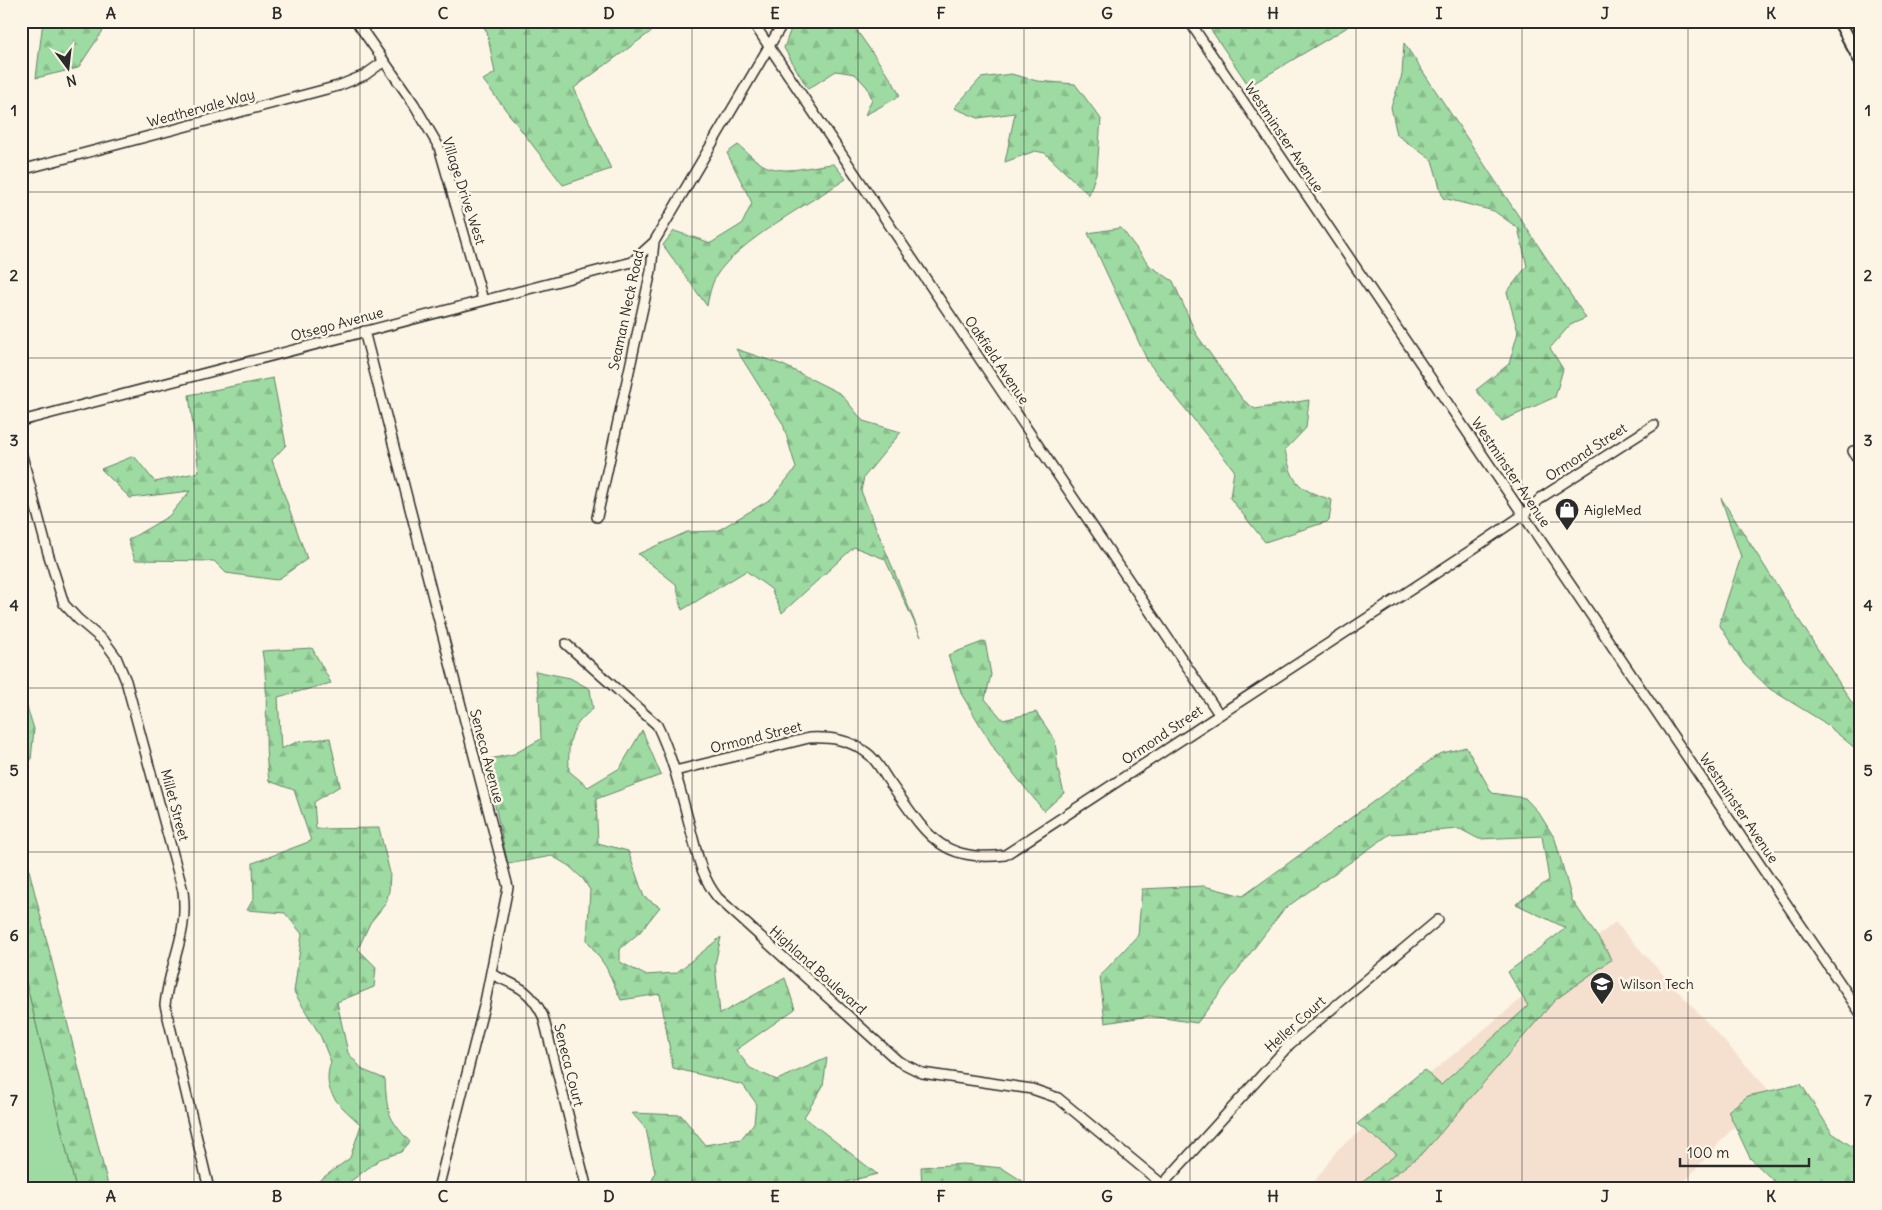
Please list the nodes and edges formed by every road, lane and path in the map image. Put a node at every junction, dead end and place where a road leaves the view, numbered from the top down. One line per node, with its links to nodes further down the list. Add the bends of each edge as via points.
1 (356, 21): 7 (street, Village Drive West)
2 (752, 21): 6 (street, Oakfield Avenue)
3 (784, 21): 6 (street, Seaman Neck Road)
4 (1189, 21): 18 (street, Westminster Avenue)
5 (1839, 21): 8 (main road)
6 (768, 46): 10 (street, Seaman Neck Road); 21 (street, Oakfield Avenue)
7 (383, 62): 9 (street, Weathervale Way, via 365,75 338,86); 11 (street, Village Drive West, via 414,104 439,148)
8 (1861, 62)
9 (21, 170)
10 (654, 242): 11 (street, Otsego Avenue, via 632,262); 19 (street, Seaman Neck Road, via 651,271)
11 (483, 300): 12 (street, Otsego Avenue)
12 (364, 331): 13 (street, Otsego Avenue); 24 (street, Seneca Avenue, via 508,887)
13 (21, 421)
14 (1654, 425): 18 (street, Ormond Street, via 1542,497)
15 (1853, 451): 17 (street)
16 (21, 452): 27 (street, Millet Street, via 64,604 104,642 116,657 126,681 183,891 185,925 167,982 165,1005)
17 (1861, 465)
18 (1523, 515): 21 (street, Ormond Street); 25 (street, Westminster Avenue)
19 (597, 517)
20 (566, 644): 22 (street, Highland Boulevard, via 657,726)
21 (1219, 714): 22 (street, Ormond Street, via 1022,846 1005,855 988,857 965,855 945,848 928,834 869,754 831,737 809,738)
22 (675, 771): 26 (street, Highland Boulevard, via 708,886 898,1060 922,1073 1032,1089 1058,1098)
23 (1438, 920): 26 (street, Heller Court, via 1290,1044)
24 (491, 974): 28 (street, Seneca Avenue); 29 (street, Seneca Court, via 522,988 534,999 543,1016)
25 (1861, 1014)
26 (1166, 1186)
27 (209, 1189)
28 (438, 1189)
29 (586, 1189)

